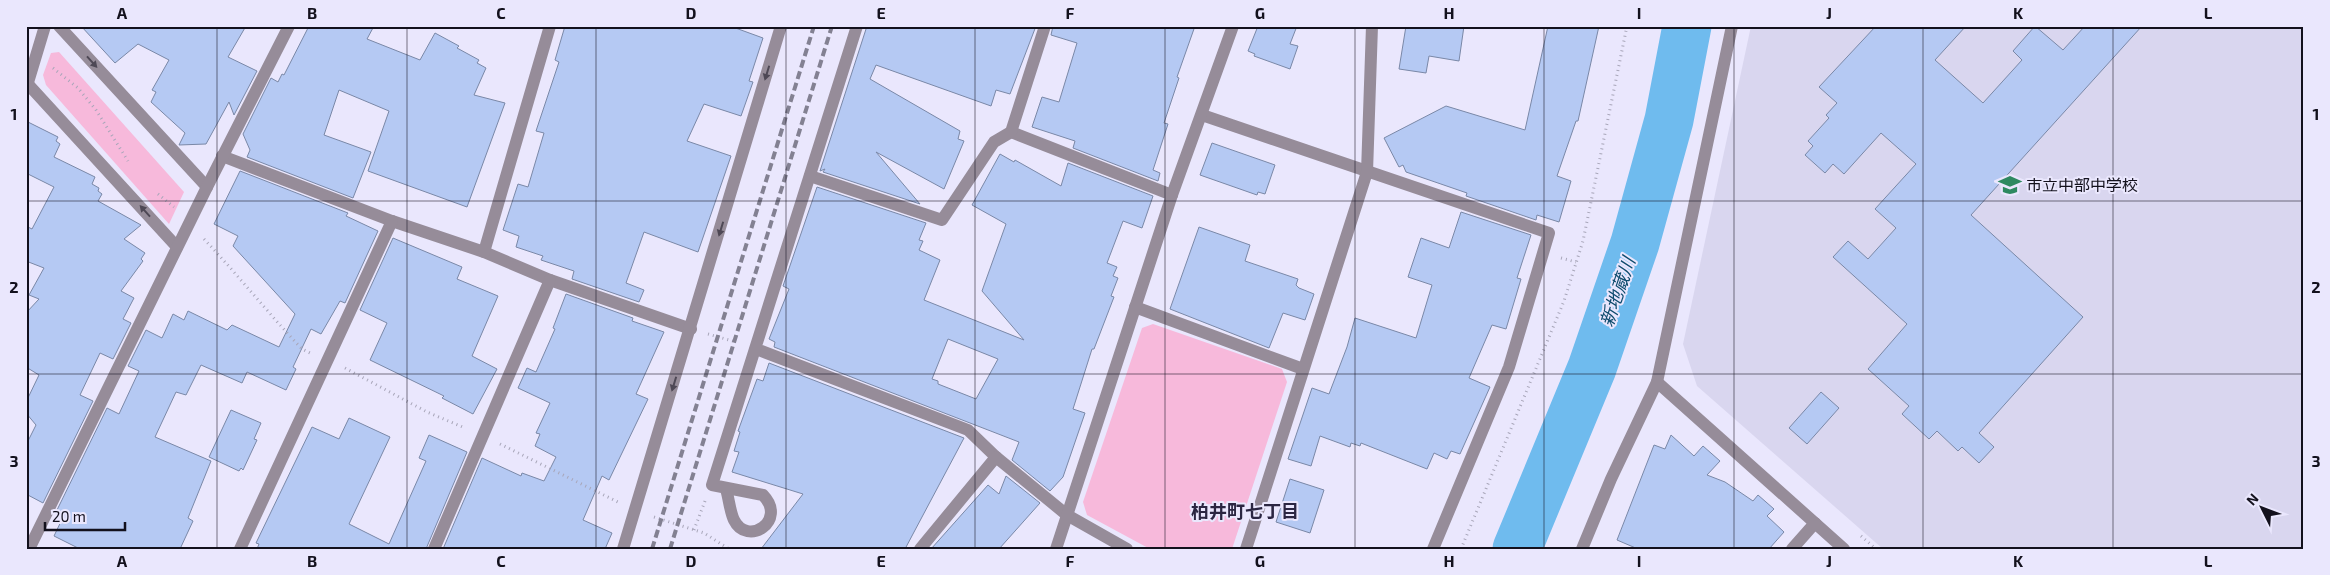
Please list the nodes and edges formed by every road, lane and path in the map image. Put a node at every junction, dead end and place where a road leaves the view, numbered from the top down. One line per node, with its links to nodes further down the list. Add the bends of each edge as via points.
1 (46, 26): 12 (street)
2 (59, 26): 18 (street, one-way to 18)
3 (289, 26): 15 (street)
4 (550, 26): 22 (street)
5 (781, 26): 25 (street, one-way to 25)
6 (856, 26): 17 (street)
7 (1045, 26): 14 (street)
8 (1233, 26): 13 (street)
9 (1372, 26): 16 (street)
10 (1627, 26): 44 (path, via 1583,242 1564,301)
11 (1732, 26): 28 (street)
12 (27, 85): 21 (street, one-way to 12)
13 (1202, 115): 16 (street); 19 (street)
14 (1011, 132): 17 (street, via 994,142 942,220); 19 (street)
15 (222, 156): 18 (street); 20 (street)
16 (1367, 172): 27 (street); 43 (street, via 1549,233 1510,367)
17 (810, 176): 26 (street)
18 (207, 187): 21 (street)
19 (1172, 195): 24 (street)
20 (392, 221): 22 (street); 36 (street)
21 (178, 247): 35 (street)
22 (484, 252): 23 (street)
23 (550, 280): 25 (street); 37 (street)
24 (1135, 307): 27 (street); 32 (street)
25 (691, 329): 26 (path); 38 (street, one-way to 38)
26 (756, 349): 29 (street, via 968,430); 30 (street)
27 (1304, 368): 42 (street)
28 (1656, 382): 33 (street); 45 (street, via 1610,479)
29 (996, 457): 32 (street); 39 (street)
30 (712, 485): 31 (street); 34 (path)
31 (726, 489)
32 (1066, 516): 40 (street); 41 (street)
33 (1815, 523): 46 (street); 47 (street)
34 (694, 530)
35 (29, 549)
36 (240, 549)
37 (434, 549)
38 (623, 549)
39 (920, 549)
40 (1056, 549)
41 (1127, 549)
42 (1246, 549)
43 (1433, 549)
44 (1461, 549)
45 (1582, 549)
46 (1792, 549)
47 (1844, 549)

